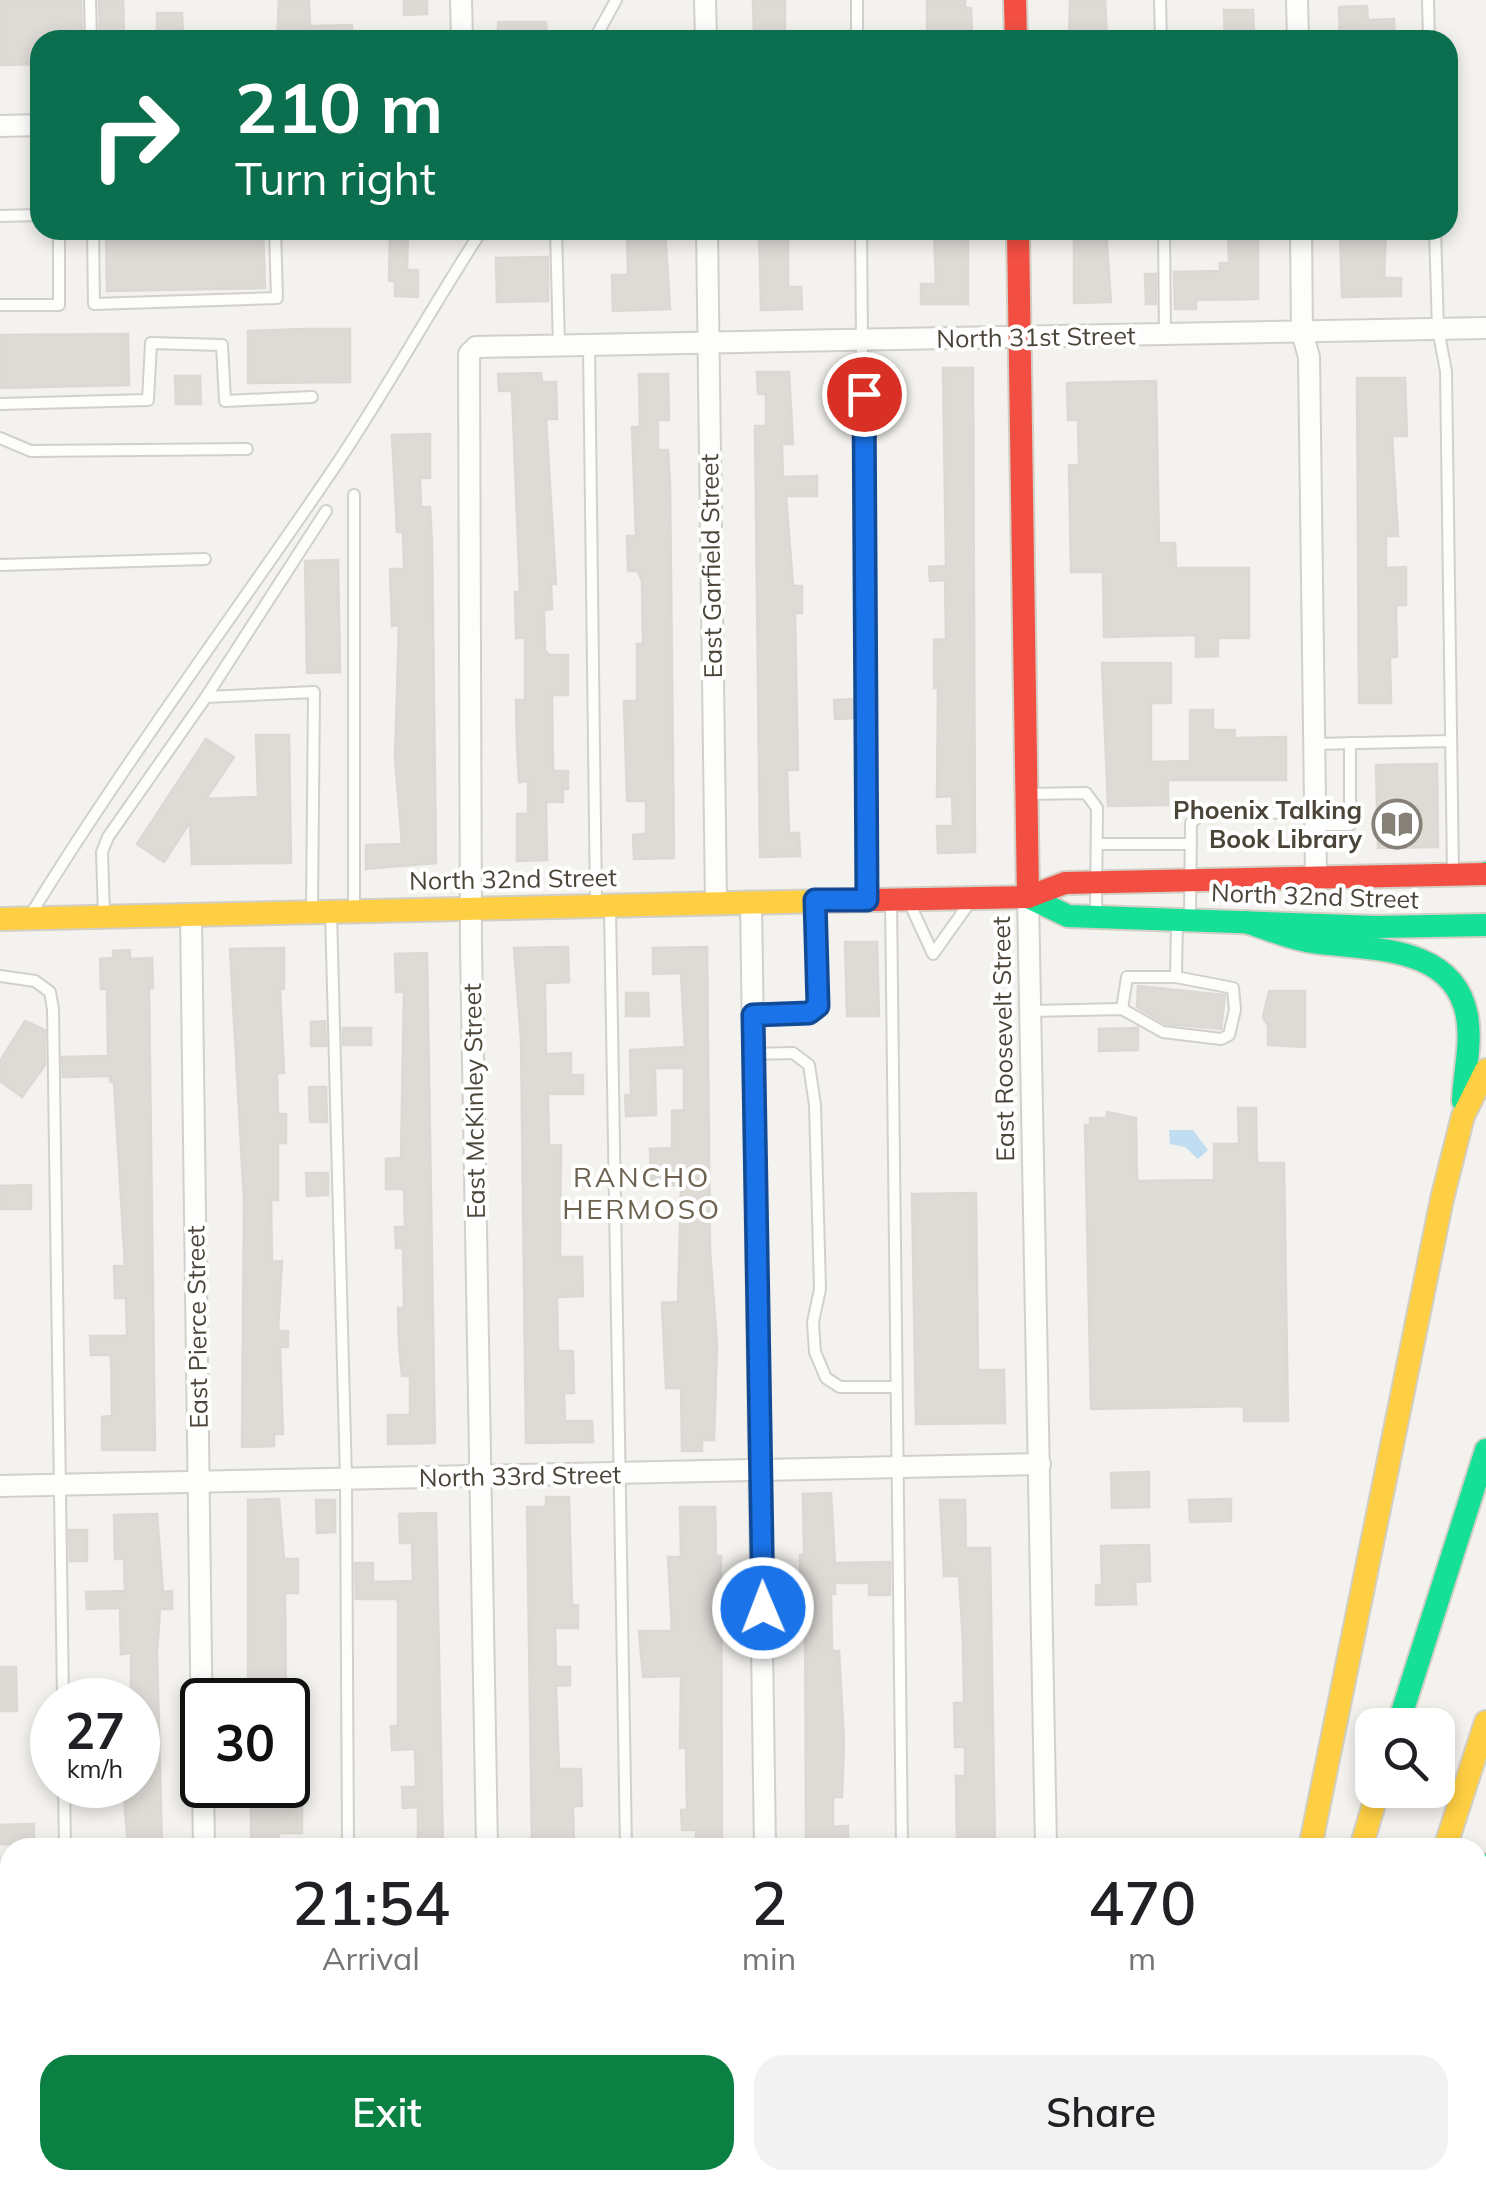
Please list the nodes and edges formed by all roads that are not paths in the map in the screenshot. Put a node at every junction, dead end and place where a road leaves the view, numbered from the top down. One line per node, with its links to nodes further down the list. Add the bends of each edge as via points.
1 (90, 0): 10 (lane)
2 (461, 0): 11 (street)
3 (616, 0): 12 (lane)
4 (705, 0): 13 (street)
5 (857, 0): 14 (lane)
6 (1016, 0): 15 (main road)
7 (1160, 0): 16 (lane)
8 (1297, 0): 17 (street)
9 (1428, 0): 18 (lane)
10 (91, 30)
11 (462, 30)
12 (600, 30)
13 (706, 30)
14 (857, 30)
15 (1016, 30)
16 (1160, 30)
17 (1298, 30)
18 (1429, 30)
19 (30, 125): 20 (street)
20 (0, 126)
21 (30, 215): 22 (lane)
22 (0, 216)
23 (59, 240): 34 (lane, via 59,305)
24 (93, 240): 25 (lane, via 94,304 277,298)
25 (275, 240)
26 (475, 240): 79 (lane, via 337,464)
27 (556, 240): 42 (lane)
28 (707, 240): 41 (street, East Garfield Street)
29 (861, 240): 40 (lane)
30 (1018, 240): 39 (main road, East Roosevelt Street)
31 (1164, 240): 38 (lane)
32 (1301, 240): 37 (street)
33 (1434, 240): 36 (lane)
34 (0, 305)
35 (1486, 328): 36 (street, North 31st Street)
36 (1438, 329): 37 (street, North 31st Street); 54 (lane, via 1446,371)
37 (1302, 332): 38 (street, North 31st Street); 56 (street, via 1309,357)
38 (1165, 335): 39 (street, North 31st Street)
39 (1019, 338): 40 (street, North 31st Street); 57 (main road, East Roosevelt Street)
40 (863, 339): 41 (street, North 31st Street); 70 (lane)
41 (708, 342): 43 (street, North 31st Street); 72 (street, East Garfield Street)
42 (559, 347): 43 (street, North 31st Street); 44 (street, North 31st Street, via 476,348)
43 (588, 347): 73 (lane)
44 (469, 354): 74 (street, East McKinley Street)
45 (312, 397): 46 (lane, via 225,400 222,345 151,342 148,400)
46 (0, 404)
47 (0, 438): 48 (lane, via 31,450)
48 (247, 450)
49 (354, 495): 75 (lane)
50 (326, 511): 53 (lane)
51 (204, 559): 52 (lane)
52 (0, 565)
53 (206, 697): 75 (lane, via 314,692 313,860); 78 (lane, via 108,837 102,852)
54 (1451, 741): 55 (lane); 62 (lane)
55 (1350, 743): 56 (lane); 58 (lane, via 1350,825)
56 (1314, 744): 58 (street)
57 (1026, 794): 59 (lane, via 1086,793 1097,808); 67 (main road, East Roosevelt Street)
58 (1315, 818): 60 (lane, via 1201,814 1190,823); 63 (street)
59 (1100, 844): 60 (lane); 65 (lane)
60 (1190, 844): 64 (lane)
61 (1485, 873): 62 (main road, North 32nd Street)
62 (1453, 874): 63 (main road, North 32nd Street)
63 (1316, 877): 64 (main road, North 32nd Street)
64 (1190, 880): 65 (main road, North 32nd Street); 81 (lane)
65 (1097, 882): 67 (main road, North 32nd Street, via 1065,882); 77 (lane)
66 (974, 897): 67 (main road, North 32nd Street); 68 (main road, North 32nd Street); 68 (lane, via 933,954)
67 (1028, 897): 77 (main road, North 32nd Street, via 1068,916); 87 (street, East Roosevelt Street)
68 (899, 899): 70 (main road, North 32nd Street); 92 (lane)
69 (815, 900): 70 (main road, North 32nd Street); 71 (main road, North 32nd Street); 88 (lane, via 818,1006 809,1013)
70 (867, 900)
71 (751, 902): 72 (main road, North 32nd Street); 88 (street)
72 (716, 903): 73 (main road, North 32nd Street)
73 (603, 905): 74 (main road, North 32nd Street); 97 (lane)
74 (472, 907): 75 (main road, North 32nd Street); 98 (street, East McKinley Street)
75 (332, 911): 76 (main road, North 32nd Street); 99 (lane)
76 (191, 915): 78 (main road, North 32nd Street); 100 (street, East Pierce Street)
77 (1096, 916): 81 (main road, North 32nd Street)
78 (104, 918): 79 (main road, North 32nd Street)
79 (28, 919): 80 (main road, North 32nd Street)
80 (0, 920)
81 (1184, 920): 82 (main road, North 32nd Street); 85 (lane)
82 (1246, 922): 83 (main road, North 32nd Street); 91 (main road, via 1307,942 1405,952 1448,974 1469,1028)
83 (1486, 925)
84 (0, 976): 101 (lane, via 35,980 50,992)
85 (1176, 977): 86 (lane, via 1127,977); 86 (lane, via 1233,988 1230,1035 1163,1032)
86 (1122, 1009): 87 (lane)
87 (1030, 1010): 94 (street, East Roosevelt Street)
88 (753, 1015): 89 (street)
89 (754, 1054): 92 (lane, via 793,1054 809,1064 820,1288 813,1322 826,1378 840,1387); 96 (street)
90 (1486, 1070): 91 (main road)
91 (1462, 1116): 118 (main road)
92 (895, 1387): 95 (lane)
93 (1486, 1450): 105 (main road)
94 (1040, 1464): 95 (street, North 33rd Street); 117 (street, East Roosevelt Street)
95 (896, 1467): 96 (street, North 33rd Street); 116 (lane)
96 (762, 1471): 97 (street, North 33rd Street); 115 (street)
97 (622, 1474): 98 (street, North 33rd Street); 114 (lane)
98 (482, 1476): 99 (street, North 33rd Street); 113 (street, East McKinley Street)
99 (346, 1479): 100 (street, North 33rd Street); 112 (lane)
100 (199, 1483): 101 (street, North 33rd Street); 104 (street, East Pierce Street)
101 (60, 1485): 102 (street, North 33rd Street); 103 (lane)
102 (0, 1486)
103 (63, 1678)
104 (201, 1678)
105 (1403, 1708)
106 (1486, 1722): 120 (main road)
107 (64, 1808): 110 (lane)
108 (203, 1808): 111 (street)
109 (1373, 1808): 119 (main road)
110 (65, 1838)
111 (204, 1838)
112 (348, 1838)
113 (488, 1838)
114 (626, 1838)
115 (765, 1838)
116 (902, 1838)
117 (1046, 1838)
118 (1312, 1838)
119 (1365, 1838)
120 (1448, 1838)

